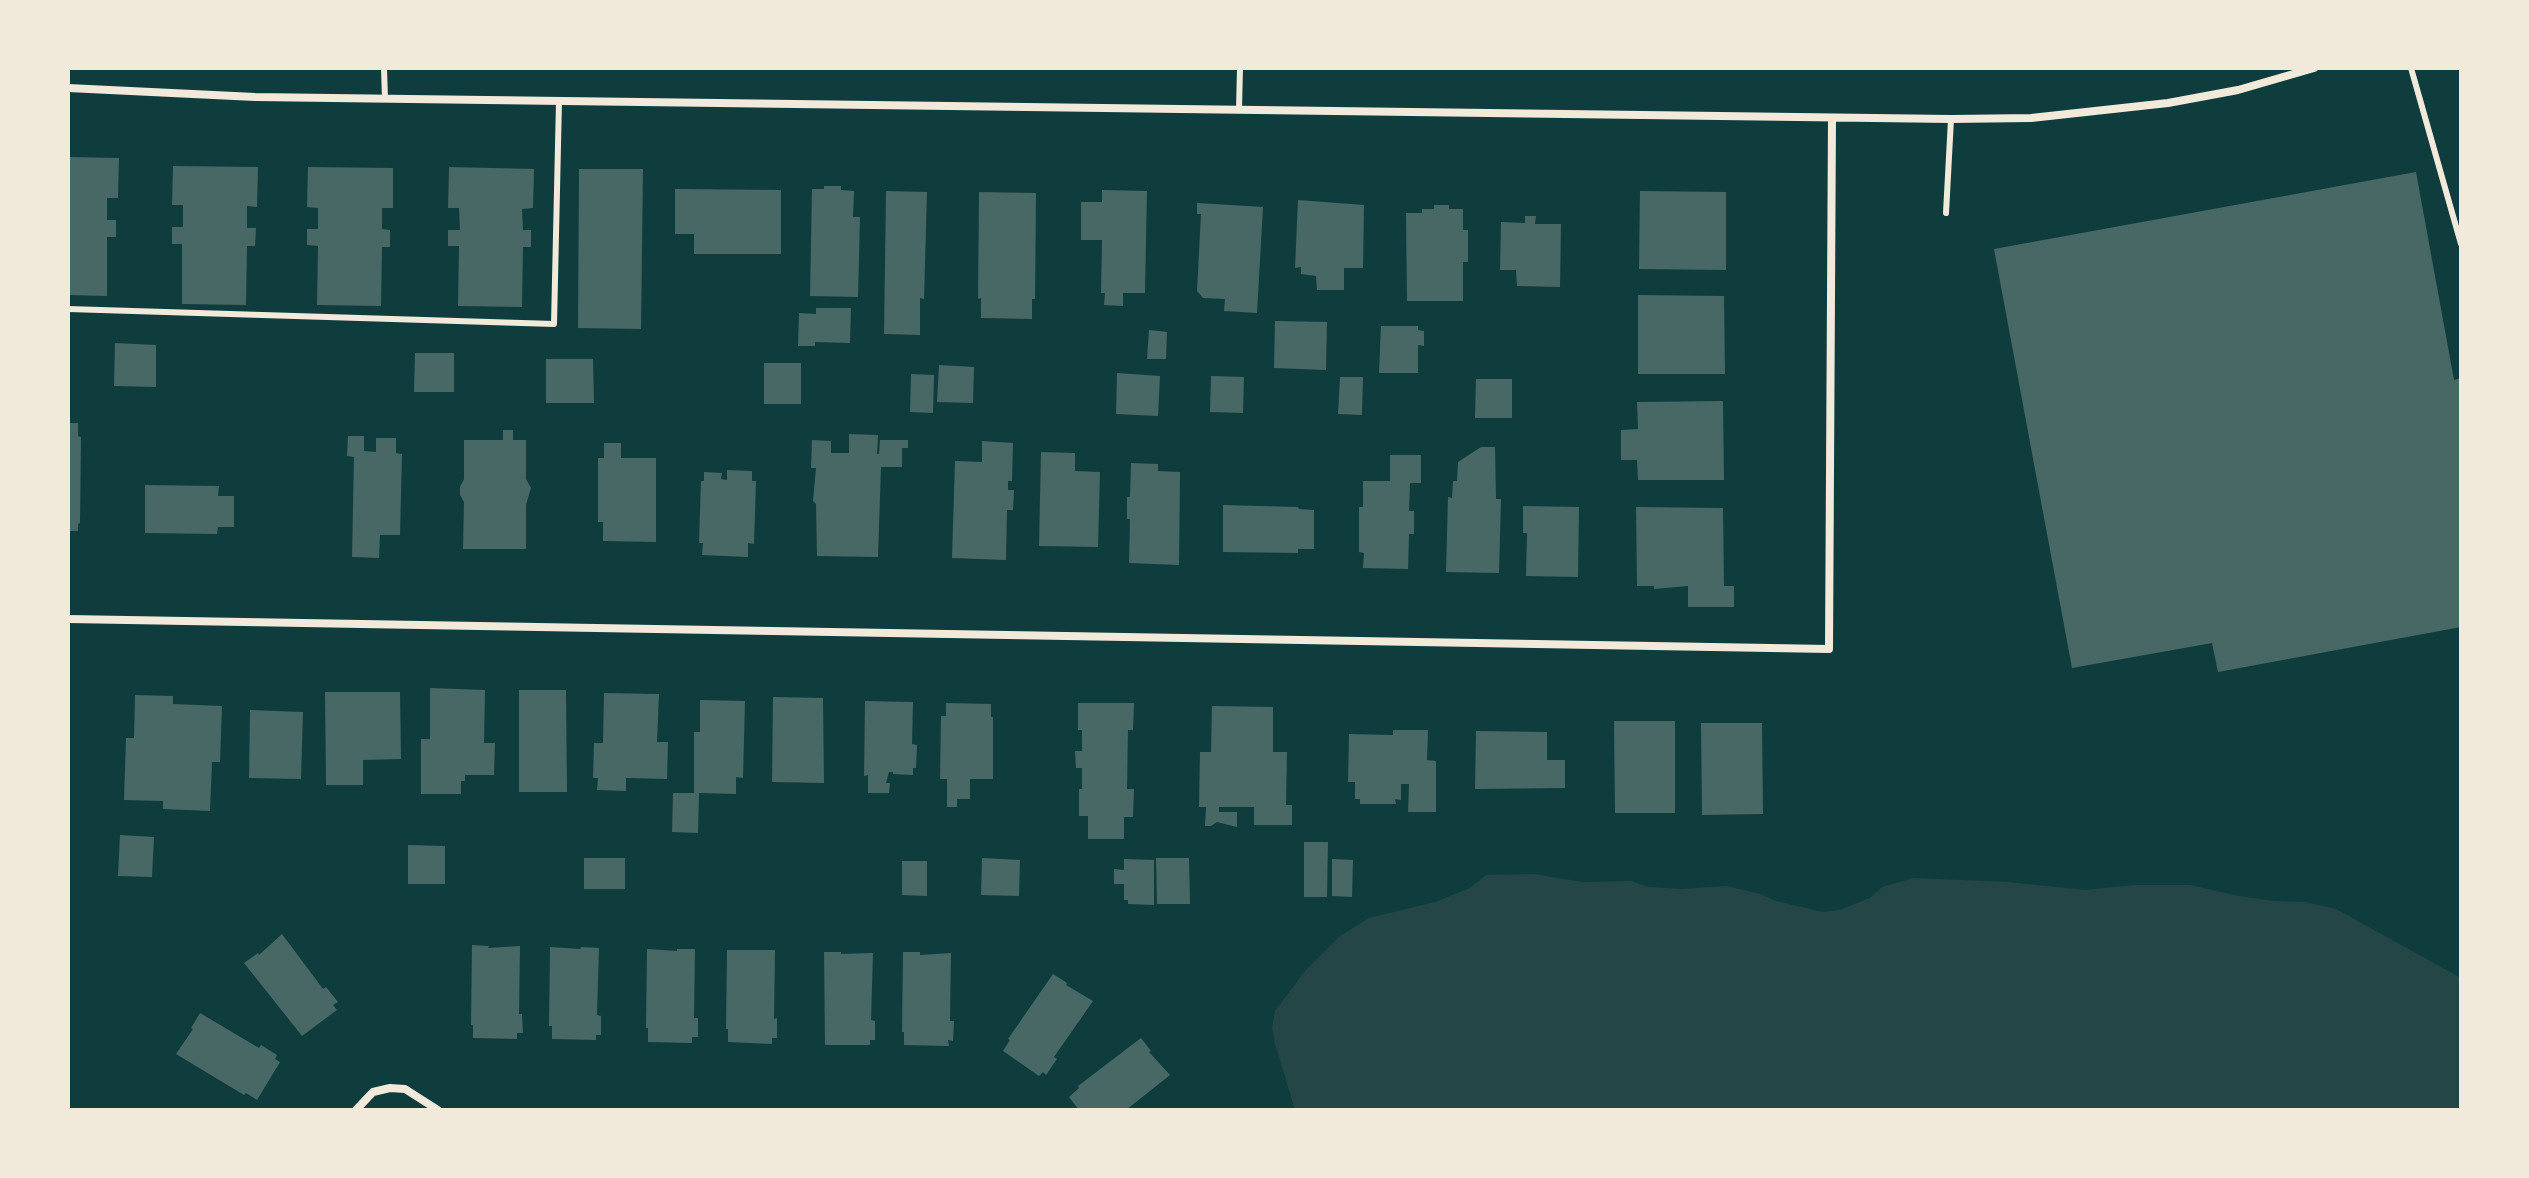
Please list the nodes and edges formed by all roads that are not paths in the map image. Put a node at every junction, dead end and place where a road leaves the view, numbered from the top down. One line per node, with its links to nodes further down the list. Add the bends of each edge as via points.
1 (384, 68): 6 (lane)
2 (1240, 68): 8 (lane)
3 (2314, 68): 10 (street, via 2168,103 2031,118)
4 (2411, 68): 12 (lane)
5 (68, 88): 6 (street)
6 (385, 99): 7 (street)
7 (559, 101): 8 (street); 13 (lane, via 554,324)
8 (1239, 109): 9 (street)
9 (1832, 118): 10 (street); 14 (street, via 1829,649)
10 (1951, 119): 11 (lane)
11 (1946, 213)
12 (2461, 244)
13 (68, 309)
14 (68, 619)
15 (356, 1110): 16 (street, via 373,1092 390,1088 405,1089)
16 (438, 1110)

